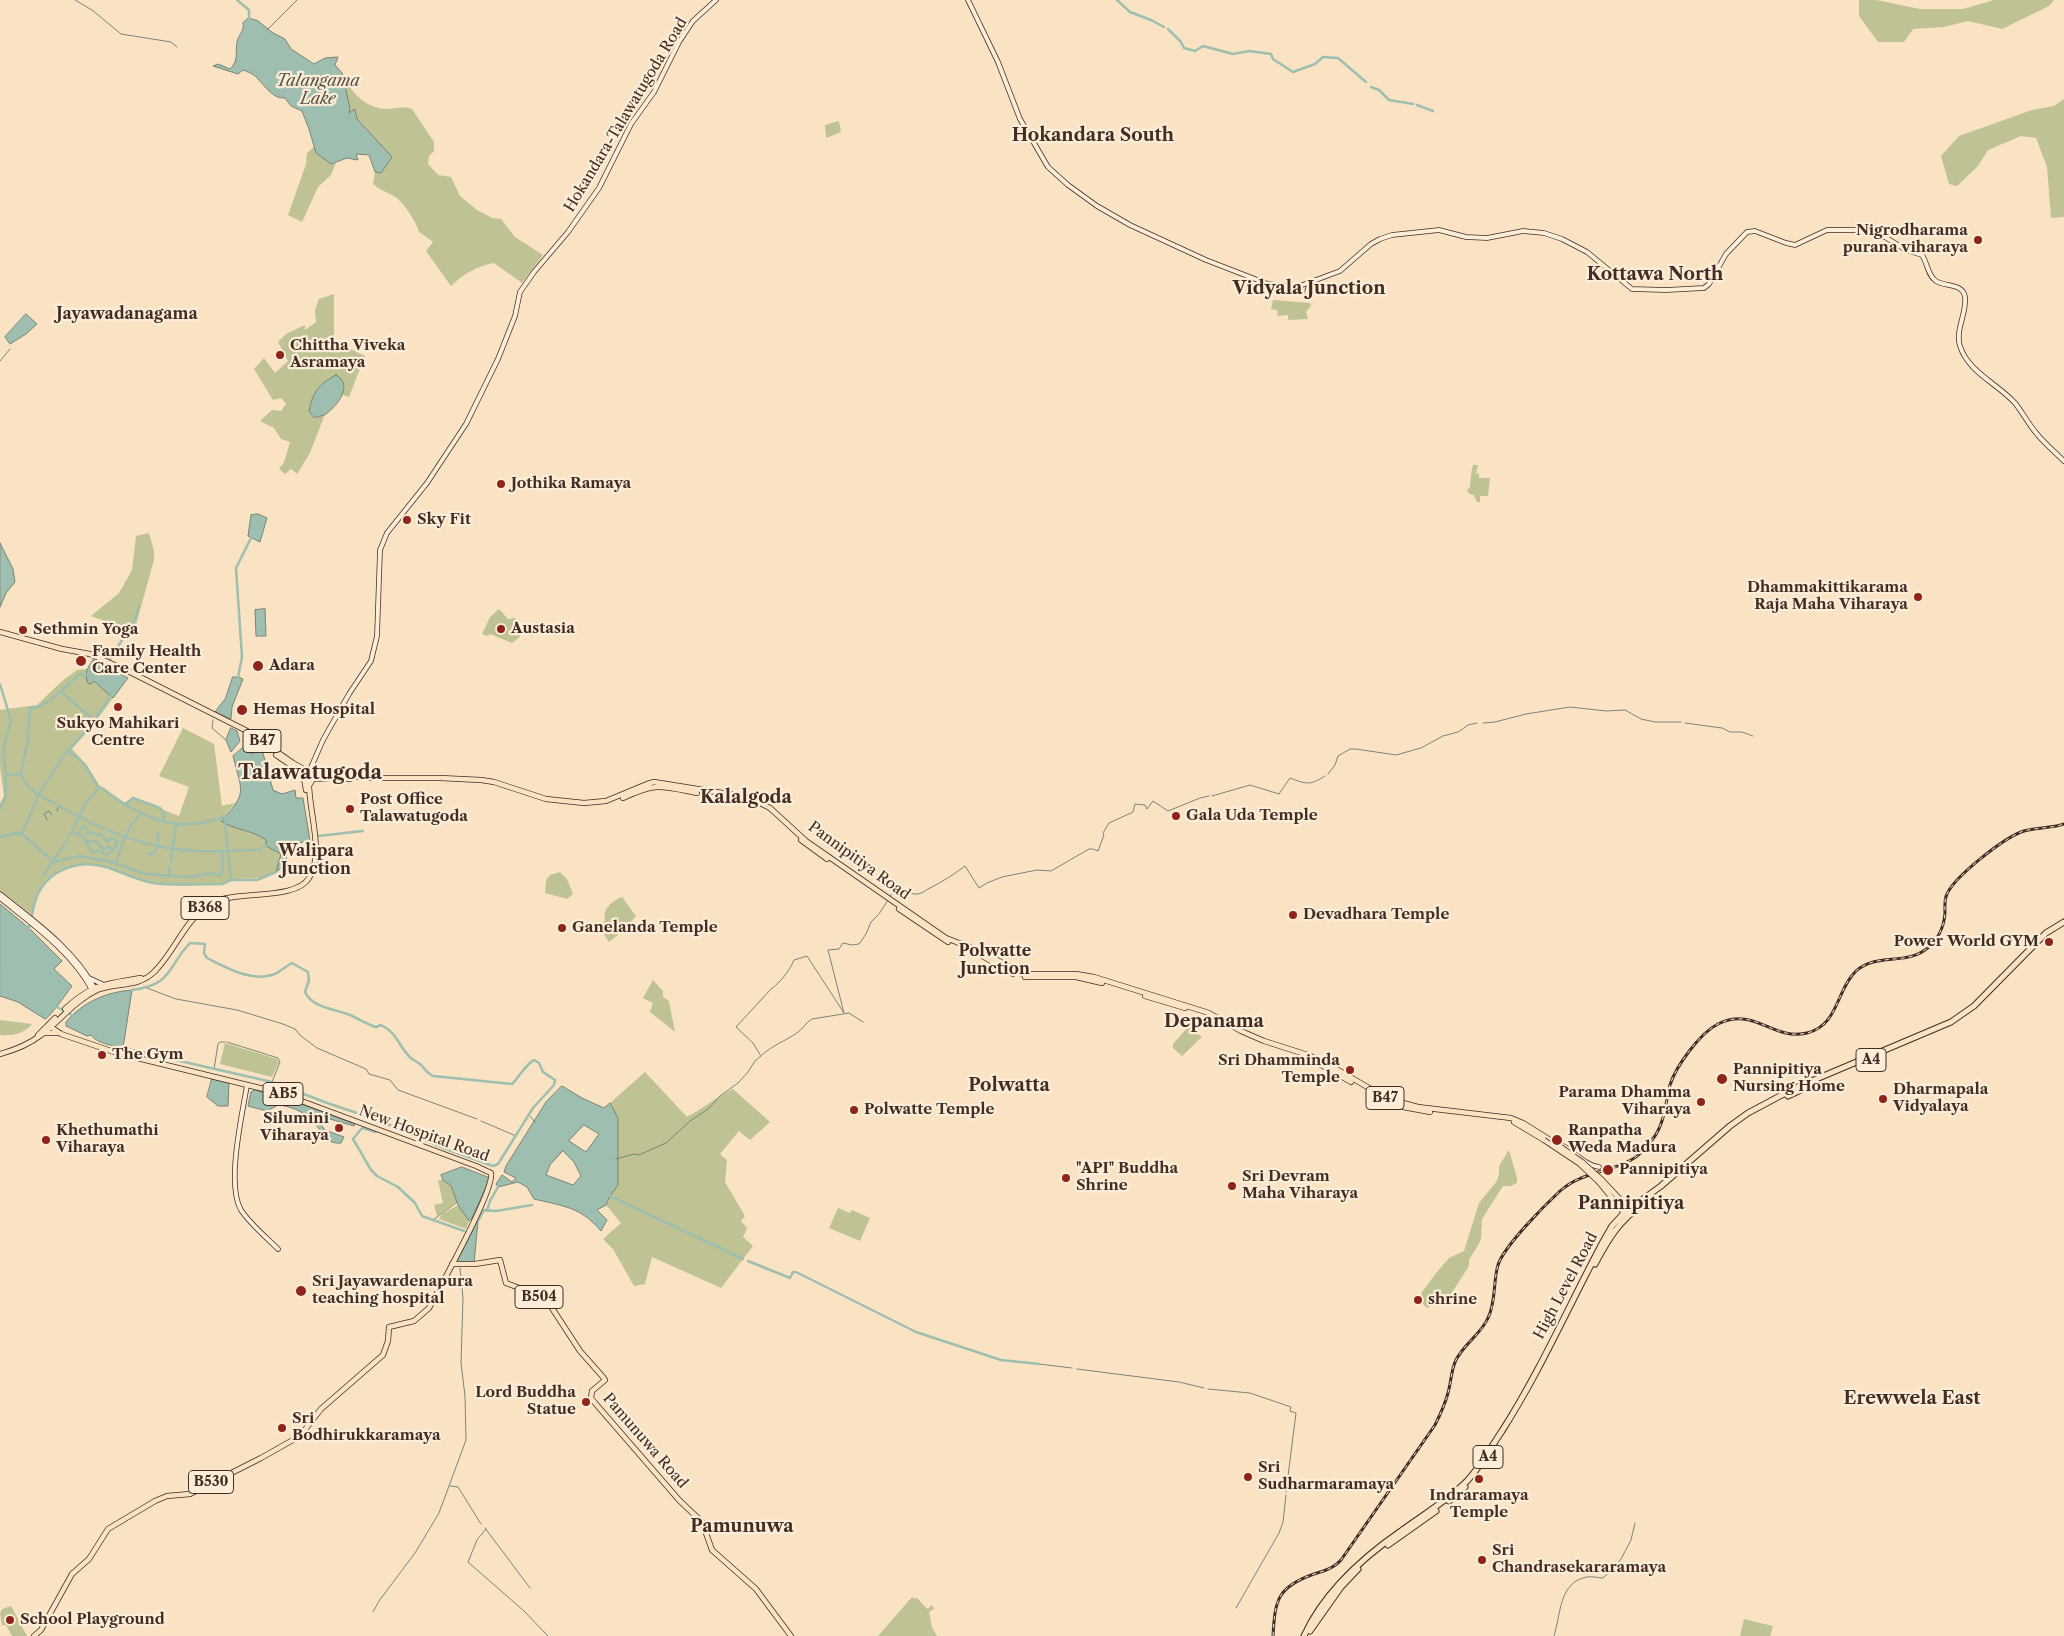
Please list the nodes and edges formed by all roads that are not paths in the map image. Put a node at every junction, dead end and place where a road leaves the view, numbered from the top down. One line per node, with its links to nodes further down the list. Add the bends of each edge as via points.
1 (716, 0): 7 (main road, Hokandara-Talawatugoda Road, via 686,32 654,92 631,124 599,188 520,292 515,316 498,359 462,430 427,484 391,527 379,560 377,626 371,662 349,694)
2 (968, 0): 3 (main road, via 1030,139 1048,167 1068,185 1130,225 1230,271 1283,287 1298,287)
3 (1310, 282): 4 (main road); 5 (main road, via 1340,271 1371,244 1392,235 1439,230 1486,238 1523,231 1574,244 1632,289 1704,288 1726,254 1746,232 1754,231 1795,245 1827,230 1868,231 1922,255 1934,279 1956,286 1963,293 1959,336 1960,346 1969,362 2015,404 2037,435)
4 (1307, 292)
5 (2064, 461)
6 (0, 634): 8 (main road, Pannipitiya Road / B47, via 90,654 247,731); 9 (main road, Pannipitiya Road / B47, via 87,656 134,677 246,734)
7 (316, 755): 8 (main road, via 308,767); 10 (main road, Hokandara-Talawatugoda Road); 11 (main road, via 314,769)
8 (289, 760): 10 (main road, Pannipitiya Road / B47)
9 (293, 767): 10 (main road, Pannipitiya Road / B47); 13 (main road, via 303,776)
10 (309, 774): 11 (main road, Pannipitiya Road / B47); 12 (main road, Pannipitiya Road / B47); 13 (main road, B368)
11 (326, 774): 15 (main road, Pannipitiya Road / B47, via 481,780 546,799 584,803 606,801 654,782 748,797 770,808 806,840)
12 (332, 778): 13 (main road, via 312,780); 15 (main road, Pannipitiya Road / B47, via 481,782 536,800 584,805 607,804 654,786 747,800 769,810 806,844)
13 (309, 798): 18 (main road, B368, via 316,861 307,882 292,890 211,904 182,933 162,964)
14 (0, 896): 19 (main road, via 26,917)
15 (885, 898): 16 (main road, Pannipitiya Road / B47)
16 (890, 901): 32 (main road, Pannipitiya Road / B47, via 942,939 983,956 1020,977 1086,978 1189,1009 1208,1015 1263,1044 1315,1062 1395,1105 1510,1121); 33 (main road, Pannipitiya Road / B47, via 946,938 984,953 1022,974 1082,974 1190,1006 1264,1042 1308,1055 1388,1099 1418,1107 1511,1118)
17 (2064, 923): 37 (highway, High Level Road / A4, via 2046,933 1962,1016 1795,1088 1748,1113)
18 (148, 978): 20 (main road); 21 (main road)
19 (88, 980): 20 (main road); 21 (main road); 22 (main road)
20 (102, 984): 21 (main road)
21 (94, 990): 22 (main road); 23 (main road)
22 (84, 994): 23 (main road)
23 (71, 1005): 24 (main road)
24 (61, 1014): 25 (main road); 26 (main road)
25 (58, 1020): 26 (main road); 28 (main road)
26 (50, 1025): 27 (main road); 28 (main road, New Hospital Road / AB5); 29 (main road)
27 (44, 1033): 28 (main road, AB5); 29 (main road)
28 (64, 1034): 31 (main road, New Hospital Road / AB5, via 117,1053)
29 (35, 1039): 30 (main road, via 26,1046)
30 (0, 1054)
31 (247, 1085): 38 (main road, via 234,1174 236,1197 249,1221); 39 (main road, New Hospital Road / AB5, via 280,1093 491,1173 487,1191)
32 (1538, 1136): 35 (main road); 36 (main road, Pannipitiya Road / B47, bridge)
33 (1556, 1143): 34 (main road); 36 (main road, Pannipitiya Road / B47, bridge)
34 (1599, 1167)
35 (1589, 1170)
36 (1601, 1181): 37 (main road, B47)
37 (1628, 1213): 43 (highway, High Level Road / A4, via 1612,1226 1603,1241 1528,1387 1474,1473 1462,1486 1347,1574 1313,1619)
38 (278, 1249)
39 (452, 1264): 40 (main road, New Hospital Road / AB5, via 426,1312 414,1321); 42 (main road, Pamunuwa Road / B504, via 500,1260 506,1283 530,1292 550,1305 580,1351 604,1377 605,1380 592,1391 591,1398 702,1522 712,1550 756,1589)
40 (389, 1327): 41 (main road, B530, via 384,1355 321,1409 300,1436 190,1494 167,1496 155,1501 108,1529 89,1560 72,1574 41,1630)
41 (34, 1636)
42 (791, 1636)
43 (1306, 1636)

